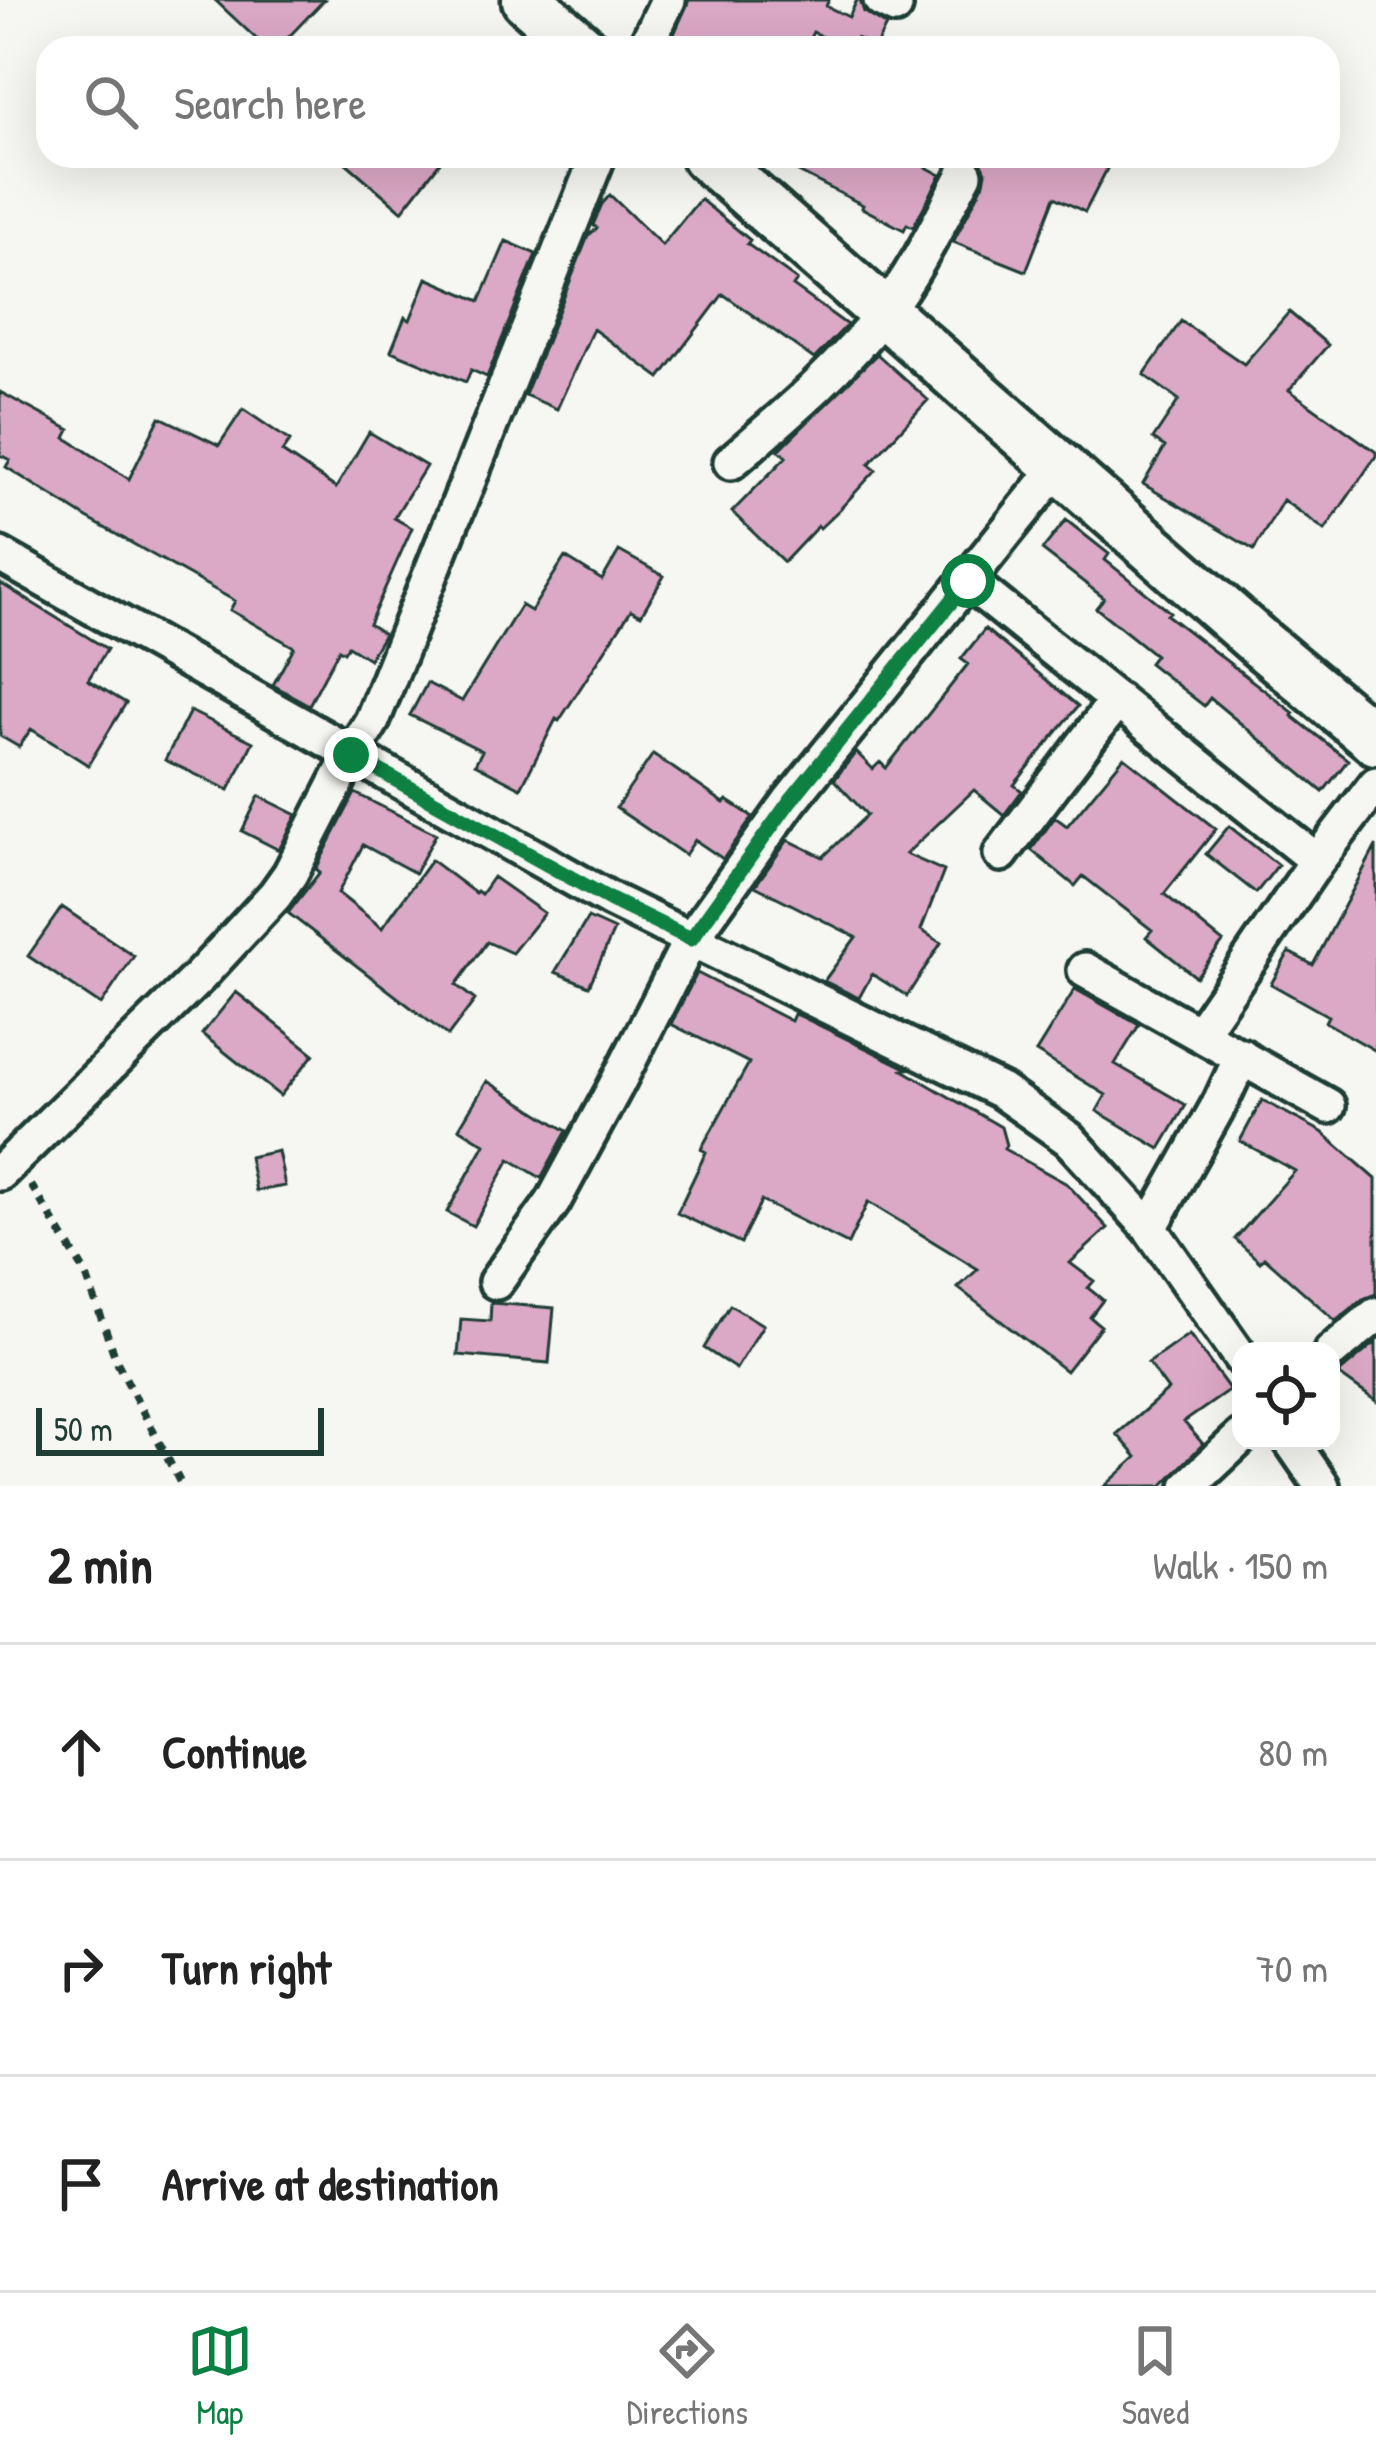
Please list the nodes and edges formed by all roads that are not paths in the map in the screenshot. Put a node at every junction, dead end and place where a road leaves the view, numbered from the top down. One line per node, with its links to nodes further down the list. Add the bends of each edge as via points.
1 (527, 0): 3 (street)
2 (668, 0): 4 (street)
3 (568, 36)
4 (651, 36)
5 (593, 168): 15 (street, via 372,721)
6 (720, 168): 8 (street)
7 (965, 174): 8 (street)
8 (884, 312): 9 (street, via 819,388); 10 (street)
9 (731, 462)
10 (1059, 466): 12 (street); 14 (street)
11 (0, 555): 15 (street)
12 (968, 581): 13 (street); 19 (street, via 790,801)
13 (1118, 700): 17 (street); 18 (street)
14 (1376, 740)
15 (351, 755): 19 (street); 24 (street, via 275,895)
16 (1376, 784): 18 (street)
17 (1001, 854)
18 (1317, 861): 21 (street)
19 (691, 939): 25 (street, via 1001,1090 1069,1139); 26 (street, via 554,1202)
20 (1085, 970): 21 (street)
21 (1199, 1032): 22 (street)
22 (1242, 1056): 23 (street); 25 (street)
23 (1328, 1106)
24 (7, 1166)
25 (1150, 1228): 28 (street)
26 (496, 1282)
27 (1376, 1315): 29 (street)
28 (1232, 1345)
29 (1340, 1345)
30 (1232, 1445): 32 (street)
31 (1297, 1450): 33 (street)
32 (1189, 1486)
33 (1322, 1486)

